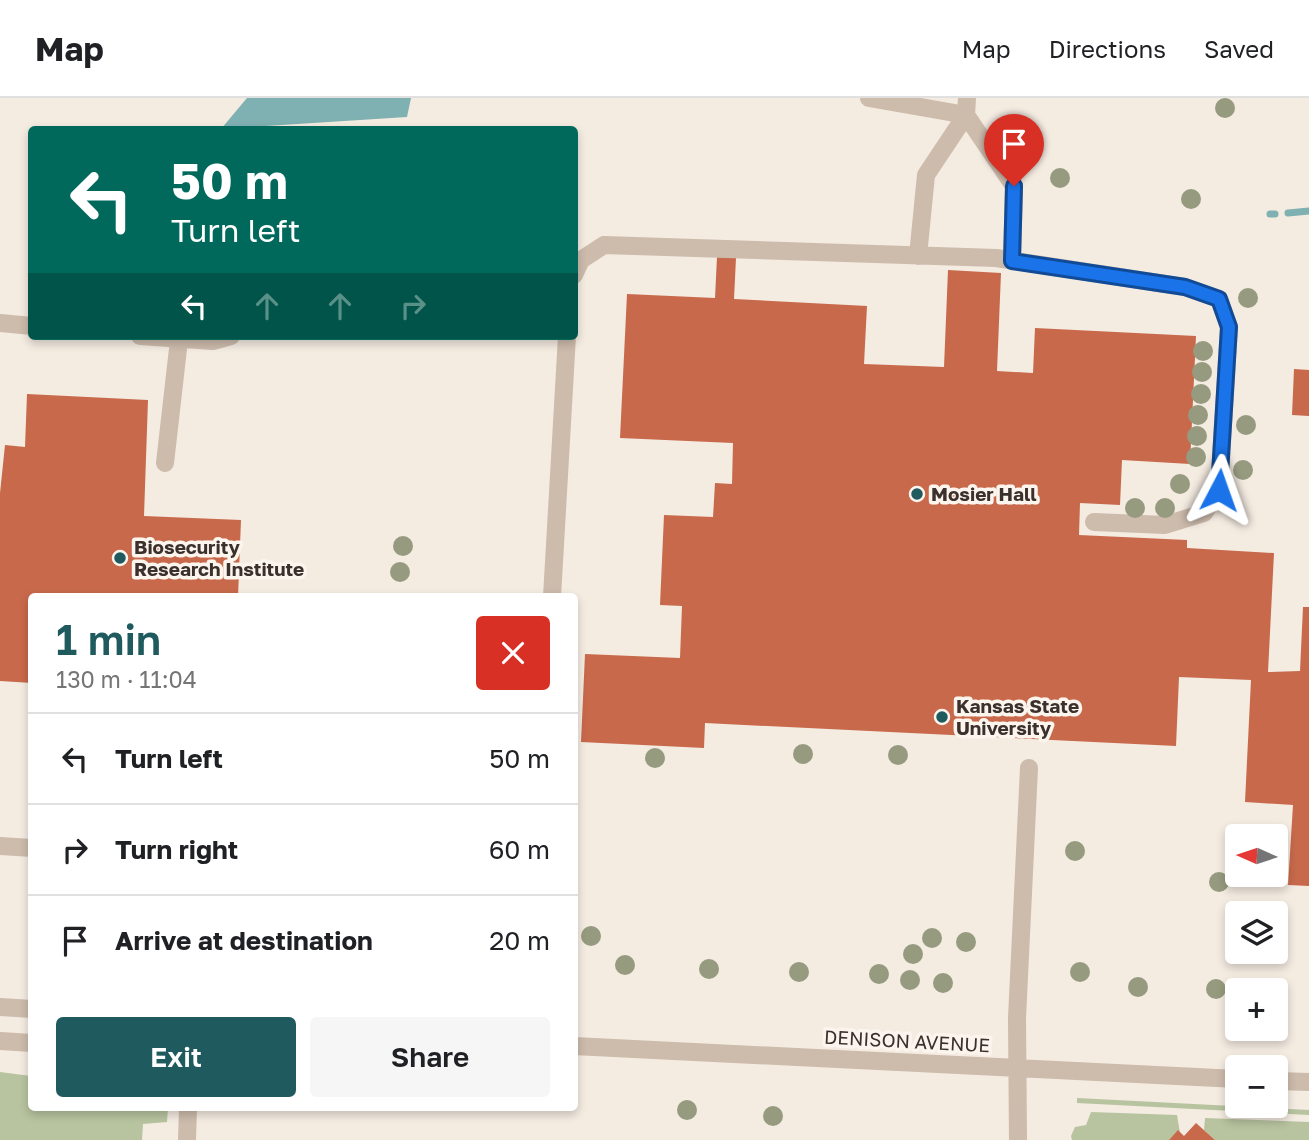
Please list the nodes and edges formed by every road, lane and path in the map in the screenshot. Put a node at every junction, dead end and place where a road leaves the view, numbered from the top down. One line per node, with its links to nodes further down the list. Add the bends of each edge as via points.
1 (869, 98): 2 (street)
2 (966, 107): 3 (street, via 926,175); 4 (street, via 1014,186)
3 (918, 256): 4 (street); 5 (street, via 604,245)
4 (1012, 261): 12 (street, via 1185,287 1219,299 1229,327 1219,490 1204,513 1165,525)
5 (578, 266)
6 (0, 323): 7 (street)
7 (28, 326)
8 (179, 340): 9 (street); 11 (street)
9 (217, 340)
10 (567, 340): 13 (street)
11 (165, 463)
12 (1094, 522)
13 (552, 593)
14 (1029, 768): 22 (street)
15 (0, 846): 16 (street)
16 (28, 848)
17 (0, 1007): 18 (street)
18 (28, 1009)
19 (0, 1041): 20 (street)
20 (28, 1042)
21 (578, 1046): 22 (street, DENISON AVENUE)
22 (1017, 1068): 23 (street, DENISON AVENUE); 28 (street)
23 (1225, 1079)
24 (1288, 1081): 25 (street)
25 (1309, 1082)
26 (188, 1111): 27 (street)
27 (187, 1140)
28 (1018, 1140)

